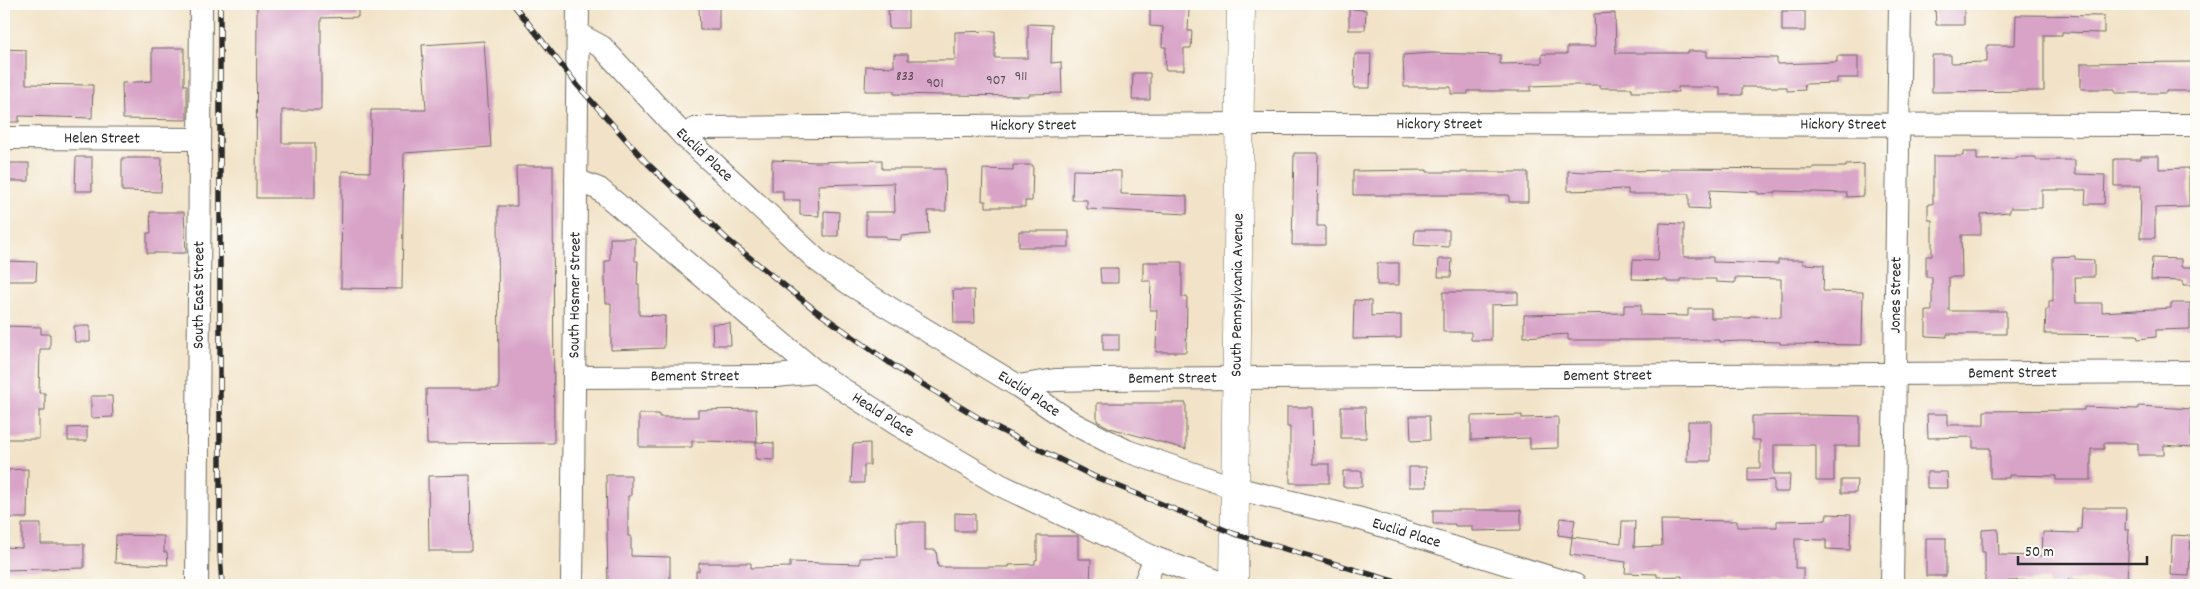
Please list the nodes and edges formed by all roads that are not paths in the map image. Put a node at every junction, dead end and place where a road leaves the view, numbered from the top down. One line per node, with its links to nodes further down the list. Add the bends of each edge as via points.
1 (201, 4): 11 (street, South East Street)
2 (578, 4): 5 (street, South Hosmer Street)
3 (1241, 4): 6 (main road, South Pennsylvania Avenue)
4 (1900, 4): 7 (street, Jones Street)
5 (578, 34): 9 (street, Euclid Place, via 602,46); 12 (street, South Hosmer Street)
6 (1240, 124): 7 (street, Hickory Street); 9 (street, Hickory Street, via 697,128); 17 (main road, South Pennsylvania Avenue)
7 (1897, 124): 8 (street, Hickory Street); 15 (street, Jones Street)
8 (2196, 125)
9 (683, 136): 18 (street, Euclid Place, via 818,261 850,284)
10 (4, 138): 11 (street, Helen Street)
11 (200, 139): 21 (street, South East Street)
12 (576, 180): 13 (street, Heald Place, via 599,189); 16 (street, South Hosmer Street)
13 (816, 372): 16 (street, Bement Street, via 776,376); 20 (street, Heald Place, via 1000,485)
14 (2196, 372): 15 (street, Bement Street)
15 (1894, 373): 17 (street, Bement Street); 27 (street, Jones Street)
16 (574, 377): 22 (street, South Hosmer Street)
17 (1237, 378): 18 (street, Bement Street, via 1055,380); 19 (main road, South Pennsylvania Avenue)
18 (1018, 386): 19 (street, Euclid Place, via 1074,424 1127,451)
19 (1235, 488): 25 (main road, South Pennsylvania Avenue); 26 (street, Euclid Place, via 1361,519)
20 (1155, 558): 23 (street); 24 (street, Heald Place)
21 (197, 585)
22 (572, 585)
23 (1144, 585)
24 (1228, 585)
25 (1234, 585)
26 (1575, 585)
27 (1892, 585)

